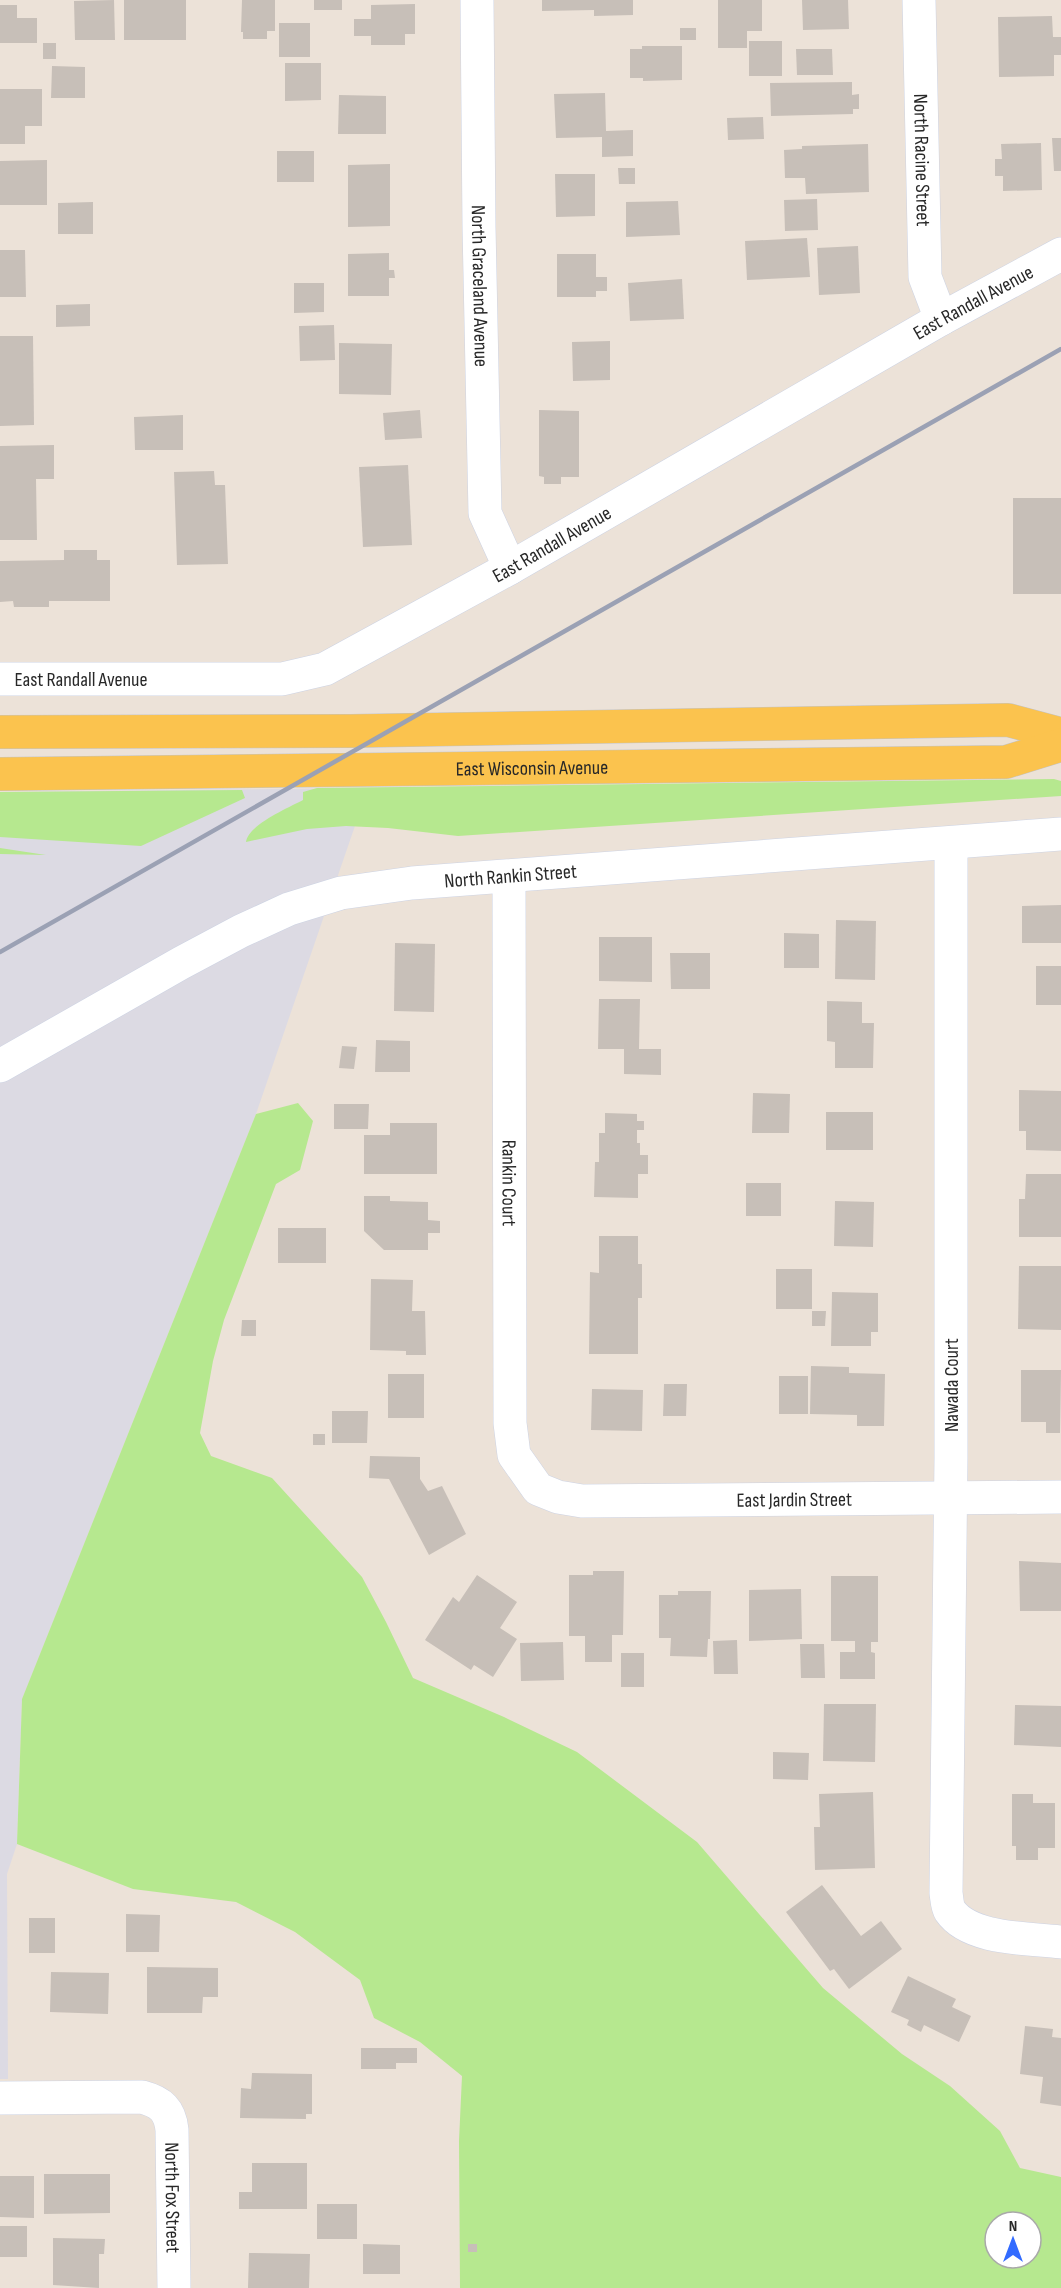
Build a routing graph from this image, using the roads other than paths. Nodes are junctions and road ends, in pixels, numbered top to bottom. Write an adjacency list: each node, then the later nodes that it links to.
1 (477, 0): 5 (street, North Graceland Avenue)
2 (919, 0): 4 (street, North Racine Street)
3 (1061, 254): 4 (street, East Randall Avenue)
4 (941, 319): 5 (street, East Randall Avenue)
5 (510, 568): 6 (street, East Randall Avenue)
6 (0, 679)
7 (0, 732): 8 (main road, East Wisconsin Avenue)
8 (1061, 734)
9 (1061, 745): 10 (main road, East Wisconsin Avenue)
10 (0, 774)
11 (1061, 834): 12 (street, North Rankin Street)
12 (951, 843): 13 (street, North Rankin Street); 17 (street, Nawada Court)
13 (509, 877): 14 (street, North Rankin Street); 15 (street, Rankin Court)
14 (0, 1066)
15 (532, 1482): 17 (street, East Jardin Street)
16 (1061, 1497): 17 (street, East Jardin Street)
17 (951, 1499): 18 (street, Nawada Court)
18 (1061, 1942)
19 (0, 2098): 20 (street, North Fox Street)
20 (174, 2288)

